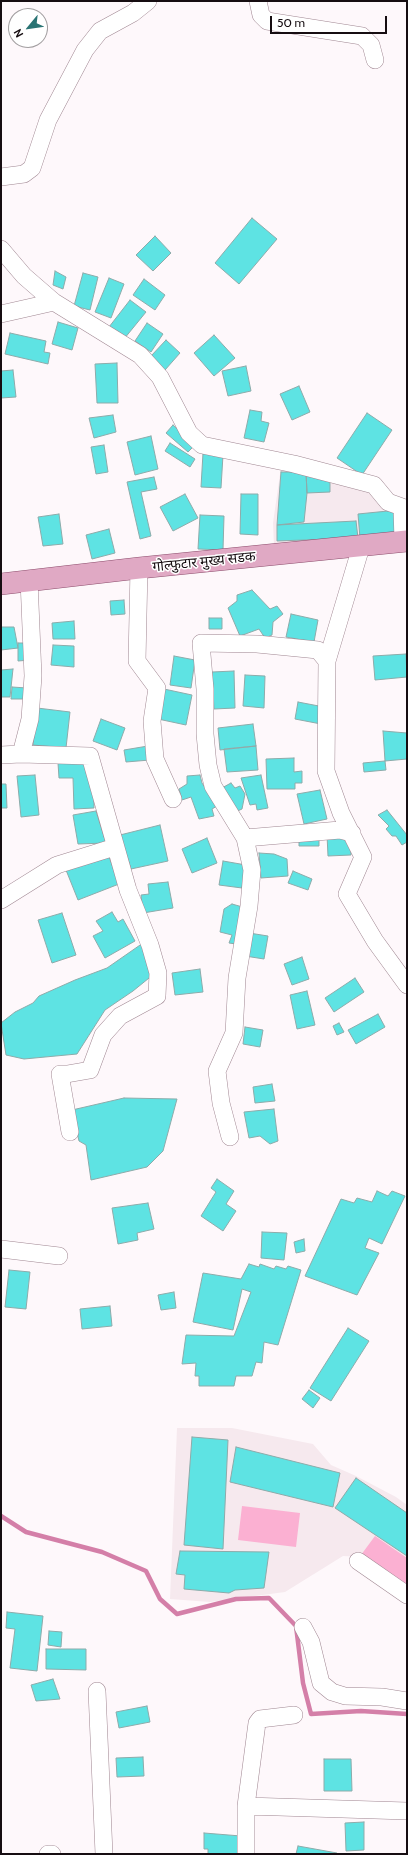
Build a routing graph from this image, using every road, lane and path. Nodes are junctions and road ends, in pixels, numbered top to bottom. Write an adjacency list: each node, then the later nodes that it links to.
1 (148, 1): 4 (street)
2 (258, 1): 3 (street)
3 (376, 60)
4 (1, 177)
5 (1, 249): 6 (street)
6 (54, 302): 7 (street); 8 (street)
7 (1, 314)
8 (405, 541): 9 (main road, गोल्फुटार मुख्य सडक)
9 (361, 546): 10 (main road, गोल्फुटार मुख्य सडक); 13 (street)
10 (139, 568): 11 (main road, गोल्फुटार मुख्य सडक); 16 (street)
11 (29, 580): 12 (main road, गोल्फुटार मुख्य सडक); 14 (street)
12 (1, 584)
13 (327, 661): 17 (street); 18 (street)
14 (21, 754): 15 (street); 19 (street)
15 (1, 755)
16 (172, 799)
17 (352, 833): 18 (street); 21 (street)
18 (245, 838): 23 (street)
19 (115, 847): 20 (street); 22 (street)
20 (1, 900)
21 (407, 985)
22 (70, 1132)
23 (230, 1137)
24 (1, 1249): 25 (street)
25 (59, 1256)
26 (358, 1561): 27 (street)
27 (407, 1595)
28 (303, 1627): 30 (street)
29 (97, 1691): 36 (street)
30 (407, 1701)
31 (294, 1715): 32 (street)
32 (246, 1806): 33 (street); 37 (street)
33 (407, 1811)
34 (48, 1854): 35 (street)
35 (52, 1854)
36 (104, 1854)
37 (246, 1854)

